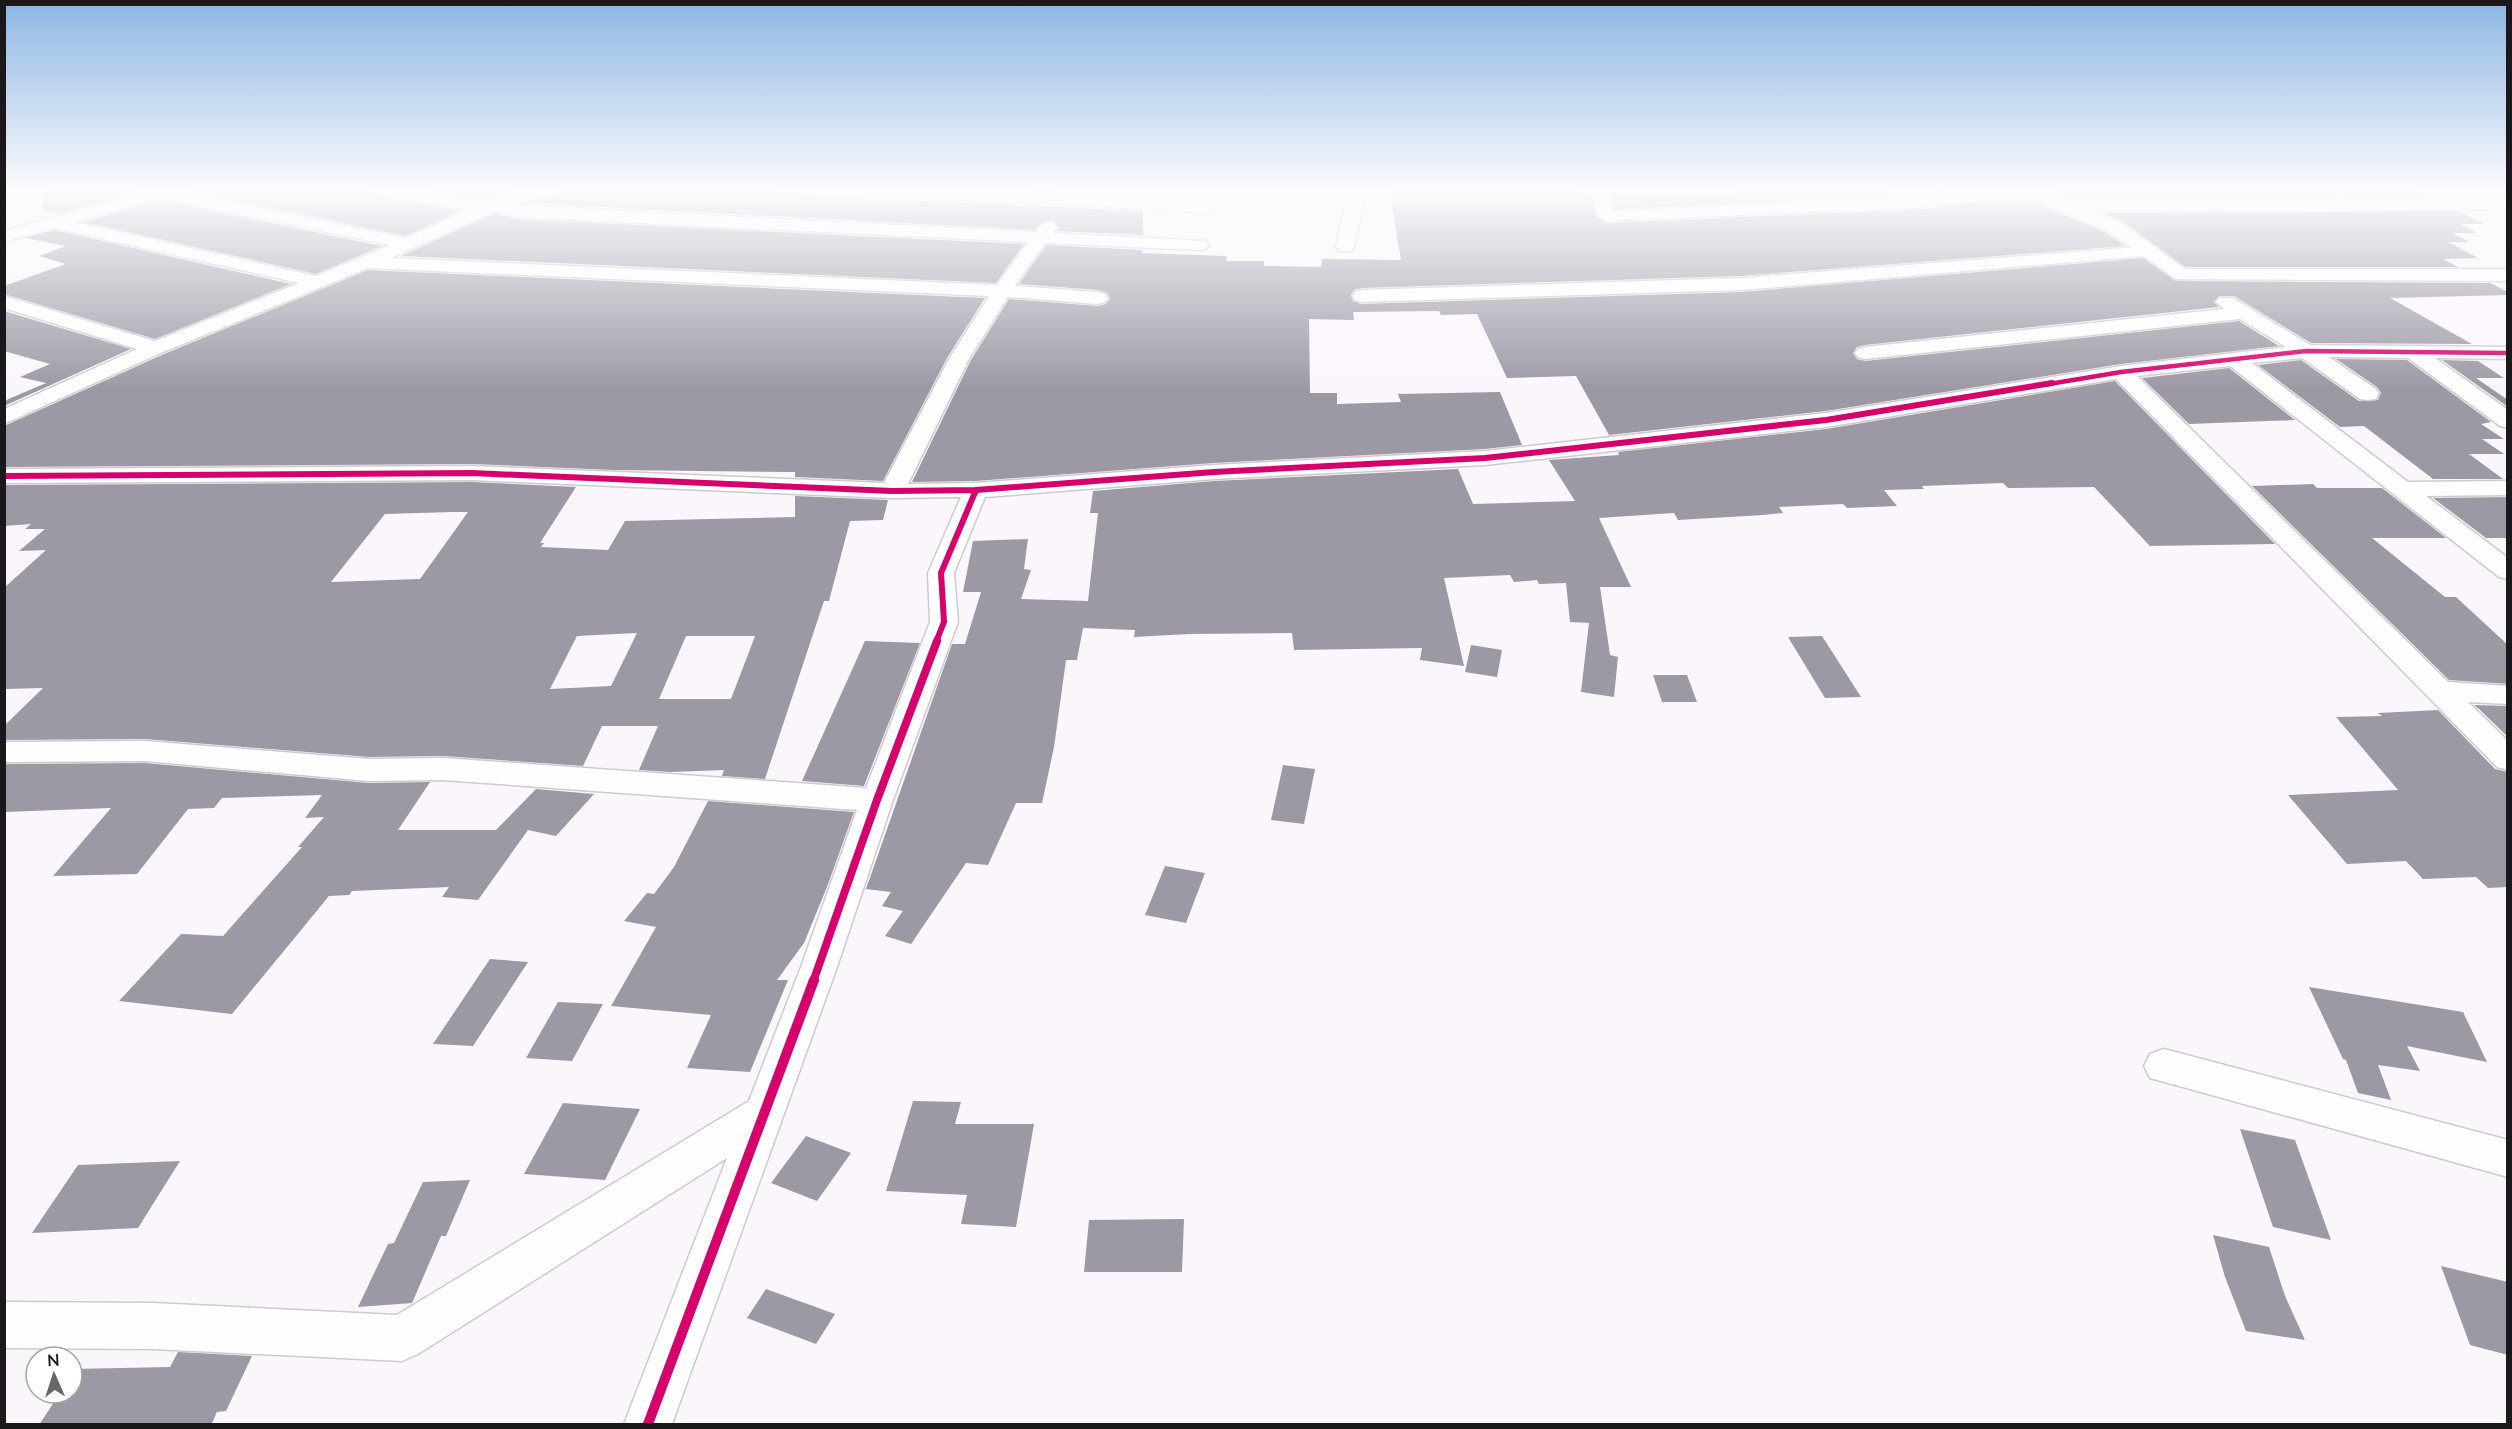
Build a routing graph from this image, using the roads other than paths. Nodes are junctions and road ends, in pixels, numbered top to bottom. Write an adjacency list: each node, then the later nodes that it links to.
1 (201, 256): 10 (street)
2 (379, 256): 6 (street)
3 (1028, 256): 12 (street)
4 (2093, 256): 13 (street)
5 (2157, 256): 7 (street)
6 (366, 262): 10 (street); 12 (street)
7 (2183, 275): 8 (street); 16 (street)
8 (2480, 275): 9 (street); 11 (street)
9 (2508, 275)
10 (315, 281): 17 (street)
11 (2508, 289)
12 (1002, 291): 14 (street); 31 (street)
13 (1362, 296)
14 (1098, 298)
15 (4, 302): 17 (street)
16 (2243, 313): 18 (street); 20 (street)
17 (156, 348): 25 (street)
18 (2306, 351): 19 (street); 22 (street); 24 (street)
19 (2413, 352): 21 (street); 26 (street)
20 (1864, 353)
21 (2508, 353)
22 (2235, 360): 23 (street); 29 (street)
23 (2121, 372): 30 (street); 33 (street)
24 (2368, 394)
25 (8, 413)
26 (2508, 421)
27 (4, 476): 31 (street)
28 (2508, 488): 29 (street)
29 (2402, 489): 32 (street)
30 (976, 490): 31 (street); 37 (street)
31 (892, 491)
32 (2508, 571)
33 (2440, 691): 34 (street); 36 (street)
34 (2508, 695)
35 (4, 752): 37 (street)
36 (2508, 760)
37 (877, 800): 39 (street)
38 (2164, 1066): 40 (street)
39 (765, 1113): 41 (street); 42 (street)
40 (2508, 1159)
41 (4, 1325)
42 (648, 1425)

